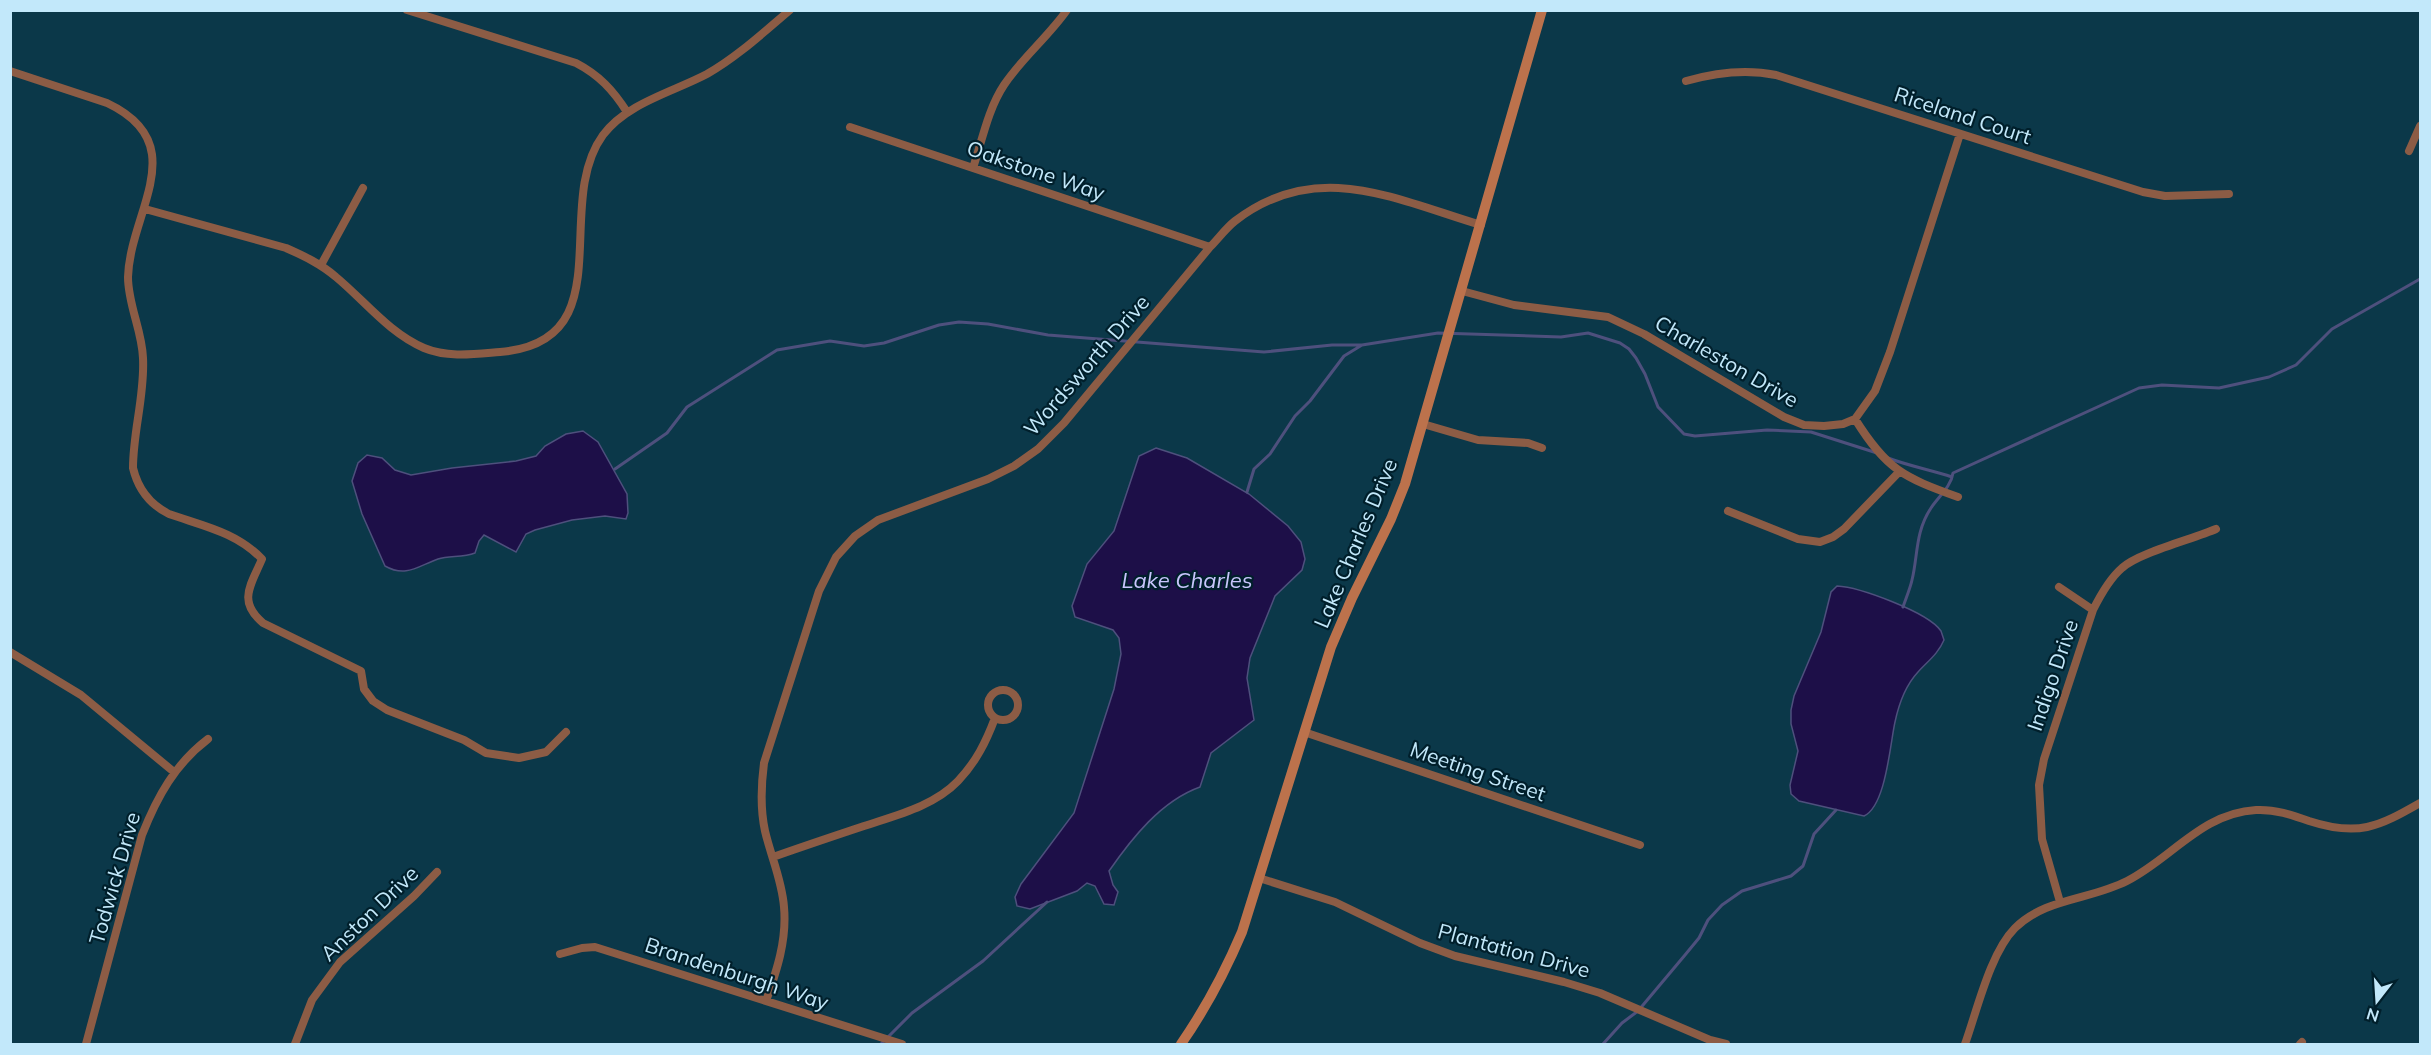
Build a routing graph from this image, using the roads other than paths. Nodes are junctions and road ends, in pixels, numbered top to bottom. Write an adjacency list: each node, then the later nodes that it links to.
1 (407, 10): 7 (street)
2 (790, 10): 7 (street)
3 (1067, 10): 12 (street)
4 (1542, 10): 16 (street, Lake Charles Drive)
5 (10, 71): 15 (street)
6 (1686, 81): 10 (street, Riceland Court)
7 (627, 112): 18 (street)
8 (2421, 126): 11 (street)
9 (850, 127): 12 (street, Oakstone Way)
10 (1960, 135): 14 (street, Riceland Court); 20 (street)
11 (2409, 151)
12 (973, 168): 17 (street, Oakstone Way)
13 (363, 188): 18 (street)
14 (2229, 194)
15 (145, 209): 18 (street); 31 (street)
16 (1481, 225): 17 (street, Wordsworth Drive); 19 (street, Lake Charles Drive)
17 (1210, 247): 37 (street, Wordsworth Drive)
18 (321, 265)
19 (1462, 291): 20 (street, Charleston Drive); 21 (street, Lake Charles Drive)
20 (1855, 419): 23 (street)
21 (1423, 424): 22 (street); 32 (street, Lake Charles Drive)
22 (1542, 448)
23 (1899, 472): 24 (street); 25 (street)
24 (1958, 497)
25 (1728, 511)
26 (2216, 529): 28 (street, Indigo Drive)
27 (2059, 587): 28 (street)
28 (2093, 610): 40 (street, Indigo Drive)
29 (10, 652): 34 (street)
30 (995, 718): 30 (street); 37 (street)
31 (566, 732)
32 (1304, 732): 36 (street, Meeting Street); 39 (street, Lake Charles Drive)
33 (208, 739): 34 (street, Todwick Drive)
34 (174, 772): 43 (street, Todwick Drive)
35 (2421, 803): 40 (street)
36 (1640, 844)
37 (773, 856): 42 (street, Wordsworth Drive)
38 (437, 872): 44 (street, Anston Drive)
39 (1259, 878): 46 (street, Lake Charles Drive); 47 (street, Plantation Drive)
40 (2060, 902): 48 (street)
41 (560, 954): 42 (street, Brandenburgh Way)
42 (766, 1001): 45 (street, Brandenburgh Way)
43 (86, 1044)
44 (295, 1044)
45 (902, 1044)
46 (1181, 1044)
47 (1726, 1044)
48 (1965, 1044)

